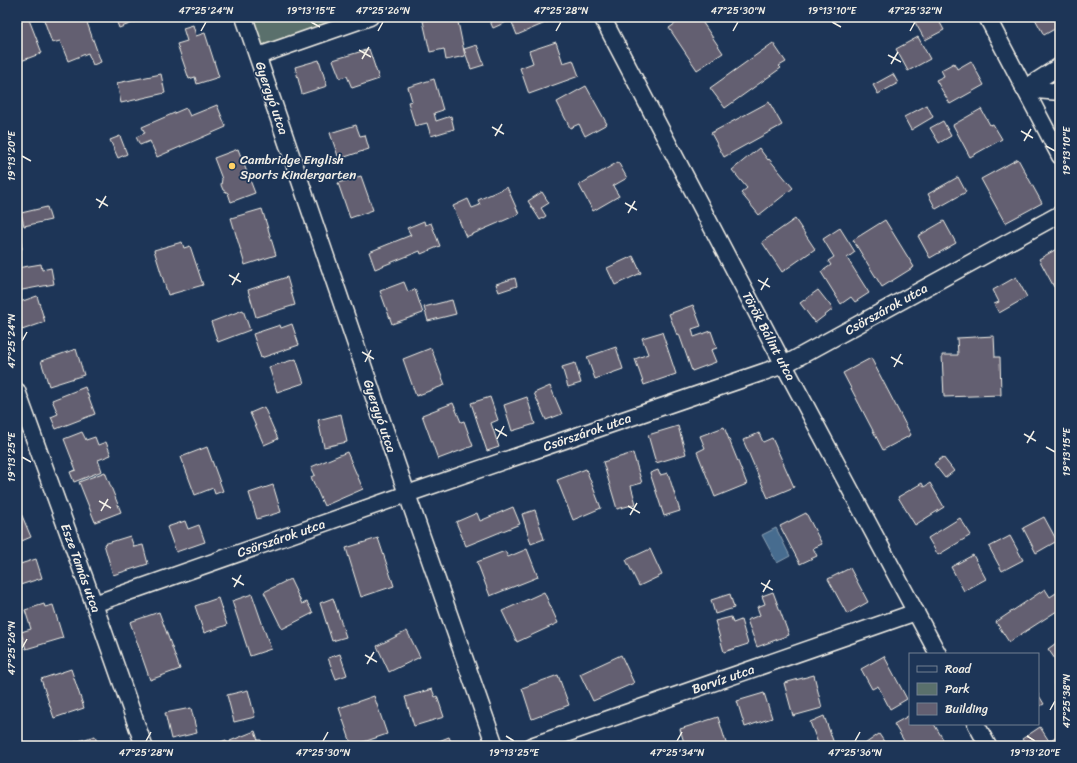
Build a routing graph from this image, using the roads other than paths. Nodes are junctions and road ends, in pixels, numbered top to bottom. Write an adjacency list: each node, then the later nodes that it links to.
1 (244, 17): 5 (street, Gyergyó utca)
2 (370, 17): 5 (street)
3 (602, 17): 11 (street, Török Bálint utca)
4 (987, 17): 7 (street)
5 (258, 56): 13 (street, Gyergyó utca)
6 (1060, 66): 7 (street)
7 (1024, 89): 8 (street); 9 (street)
8 (1060, 92)
9 (1060, 156)
10 (1060, 214): 11 (street, Csörszárok utca)
11 (784, 365): 13 (street, Csörszárok utca); 15 (street, Török Bálint utca)
12 (17, 391): 14 (street, Esze Tamás utca)
13 (407, 494): 14 (street, Csörszárok utca); 21 (street, Gyergyó utca)
14 (94, 604): 20 (street, Esze Tamás utca)
15 (916, 612): 16 (street, Török Bálint utca); 22 (street, Borvíz utca)
16 (937, 653)
17 (1060, 678): 18 (lane)
18 (1060, 688)
19 (977, 725): 23 (street)
20 (144, 746)
21 (495, 746)
22 (530, 746)
23 (988, 746)

